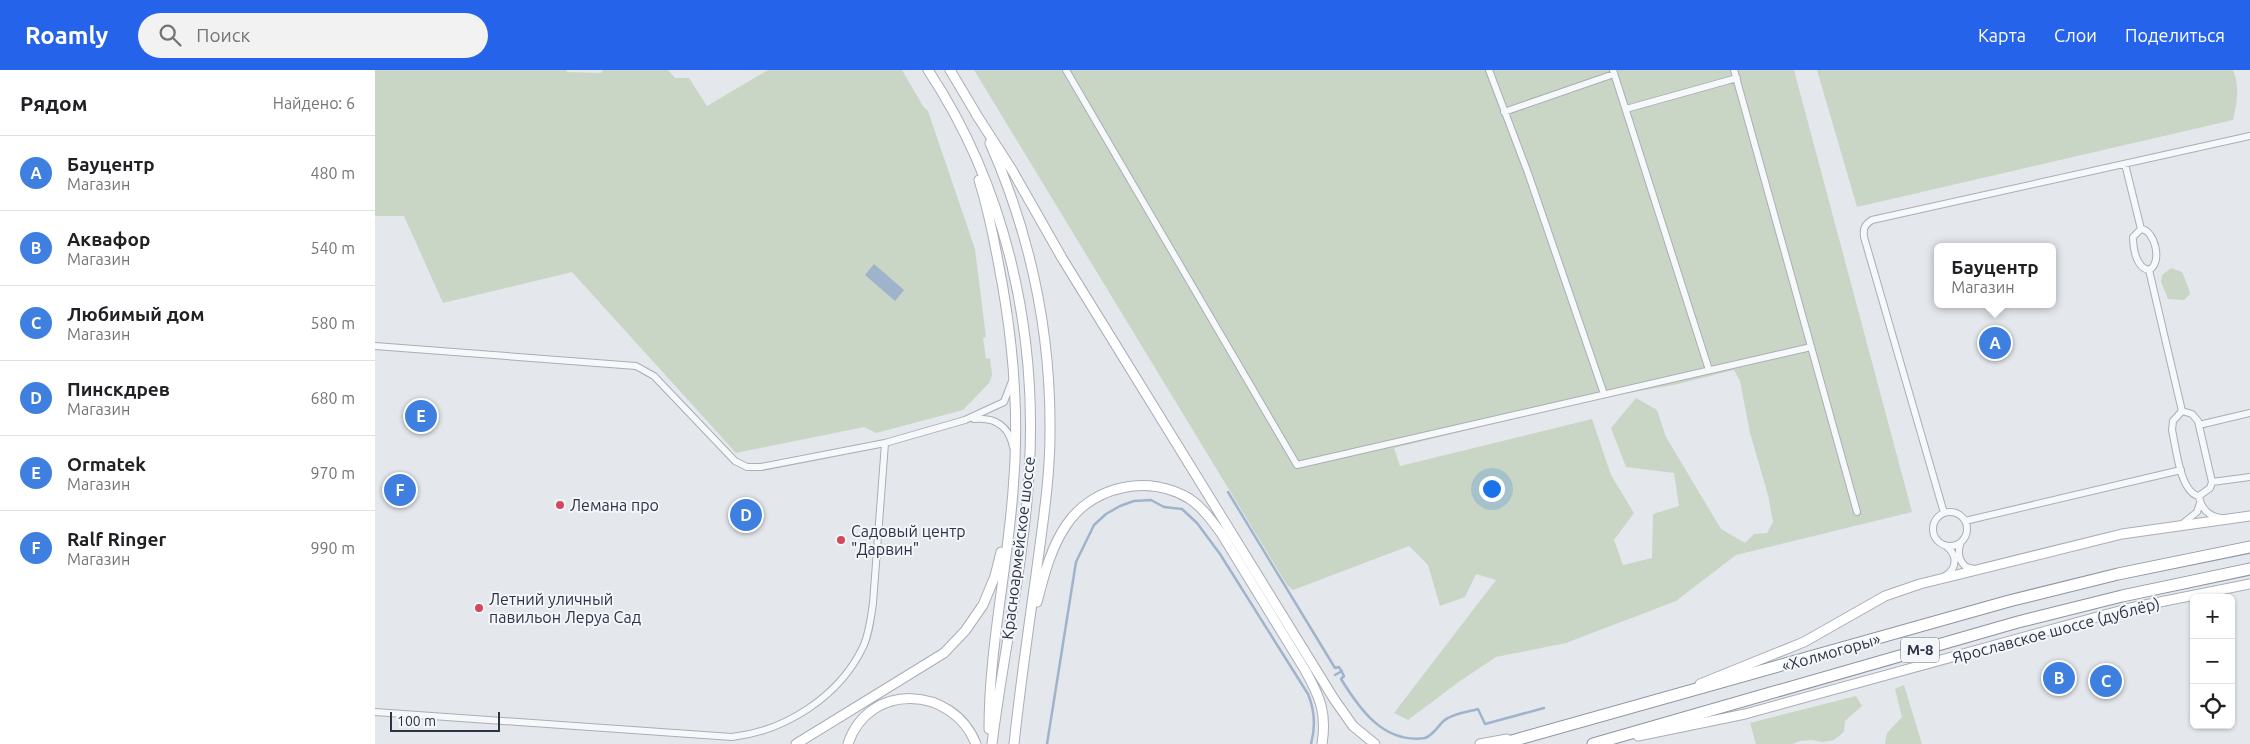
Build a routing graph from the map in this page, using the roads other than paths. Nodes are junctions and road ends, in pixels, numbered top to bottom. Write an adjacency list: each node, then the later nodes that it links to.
1 (928, 70): 11 (main road, Красноармейское шоссе)
2 (950, 70): 10 (main road, Красноармейское шоссе)
3 (1066, 70): 20 (street)
4 (1489, 70): 9 (street)
5 (1735, 70): 7 (street)
6 (1613, 72): 8 (street); 9 (street)
7 (1737, 78): 8 (street); 17 (street)
8 (1626, 109): 18 (street)
9 (1504, 112): 20 (street)
10 (976, 114): 45 (main road, Красноармейское шоссе); 56 (main road)
11 (962, 130): 19 (main road); 53 (main road, Красноармейское шоссе)
12 (2250, 136): 13 (street)
13 (2125, 164): 14 (street); 32 (street)
14 (2141, 229): 15 (street); 15 (street)
15 (2149, 270): 21 (street)
16 (375, 346): 25 (street)
17 (1811, 346): 18 (street); 31 (street)
18 (1709, 370): 20 (street)
19 (1015, 372): 23 (street); 26 (main road)
20 (1604, 394)
21 (2182, 411): 24 (street); 27 (street)
22 (2250, 413): 24 (street)
23 (965, 420): 25 (street); 26 (street)
24 (2199, 425): 29 (street)
25 (885, 444): 47 (street)
26 (1015, 462): 34 (main road)
27 (2181, 470): 30 (street); 36 (street)
28 (2250, 477): 29 (street)
29 (2212, 482): 30 (street)
30 (2200, 500): 35 (street); 37 (street)
31 (1857, 512)
32 (1944, 513): 36 (street); 39 (street)
33 (2250, 516): 35 (main road)
34 (1010, 517): 50 (main road); 53 (main road)
35 (2226, 519): 37 (main road)
36 (1965, 521): 38 (street)
37 (2181, 524): 42 (main road)
38 (1961, 542): 39 (street); 42 (street)
39 (1945, 545): 43 (street)
40 (2250, 547): 46 (highway, «Холмогоры» / М-8)
41 (2250, 569): 49 (highway, «Холмогоры» / М-8)
42 (1978, 570): 43 (main road)
43 (1940, 579): 46 (main road)
44 (2250, 584): 49 (main road, Ярославское шоссе (дублёр))
45 (1025, 651): 54 (main road, Красноармейское шоссе); 55 (main road)
46 (1677, 695): 48 (highway, «Холмогоры» / М-8)
47 (375, 712)
48 (1539, 734): 57 (main road); 58 (highway, «Холмогоры» / М-8)
49 (1597, 743)
50 (796, 744)
51 (848, 744): 52 (main road)
52 (976, 744)
53 (990, 744)
54 (1014, 744)
55 (1322, 744)
56 (1375, 744)
57 (1481, 744)
58 (1501, 744)

